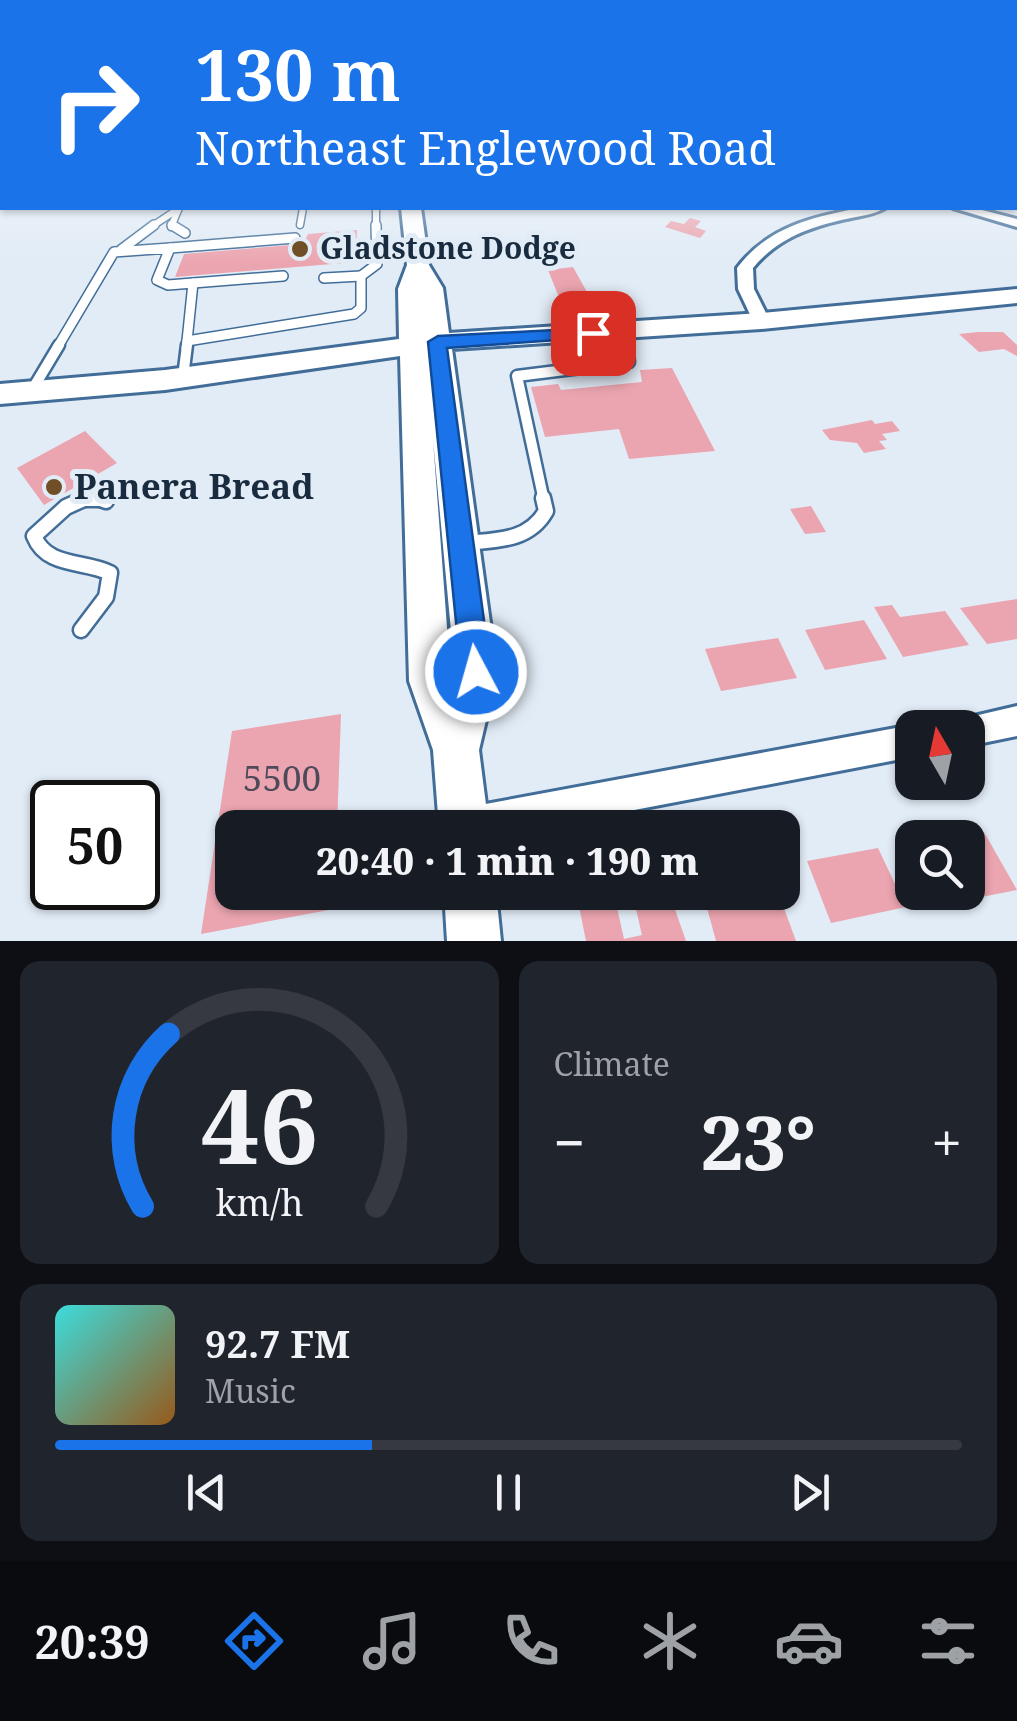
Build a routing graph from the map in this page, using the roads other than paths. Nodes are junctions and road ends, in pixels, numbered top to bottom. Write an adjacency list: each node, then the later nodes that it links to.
1 (174, 210): 13 (lane)
2 (178, 210): 10 (lane)
3 (303, 210): 9 (lane)
4 (376, 210): 15 (lane)
5 (410, 210): 22 (main road)
6 (869, 210): 19 (street)
7 (968, 210): 8 (street)
8 (1017, 223)
9 (300, 225)
10 (185, 233)
11 (295, 238): 12 (lane)
12 (170, 248): 13 (lane); 17 (lane)
13 (114, 252): 24 (lane)
14 (283, 276): 17 (lane)
15 (361, 276): 16 (lane); 21 (lane)
16 (324, 278)
17 (193, 284): 21 (lane)
18 (1017, 296): 19 (main road)
19 (761, 321): 20 (main road)
20 (625, 331): 22 (main road); 26 (lane)
21 (187, 340): 23 (lane)
22 (425, 344): 23 (main road); 26 (main road); 31 (main road)
23 (183, 377): 24 (main road)
24 (7, 398)
25 (106, 501): 27 (lane)
26 (462, 544): 31 (main road)
27 (81, 630)
28 (1017, 721): 29 (street)
29 (985, 727)
30 (895, 744): 33 (street)
31 (456, 750): 32 (main road)
32 (462, 810)
33 (548, 810)
34 (471, 910): 35 (main road)
35 (474, 941)

